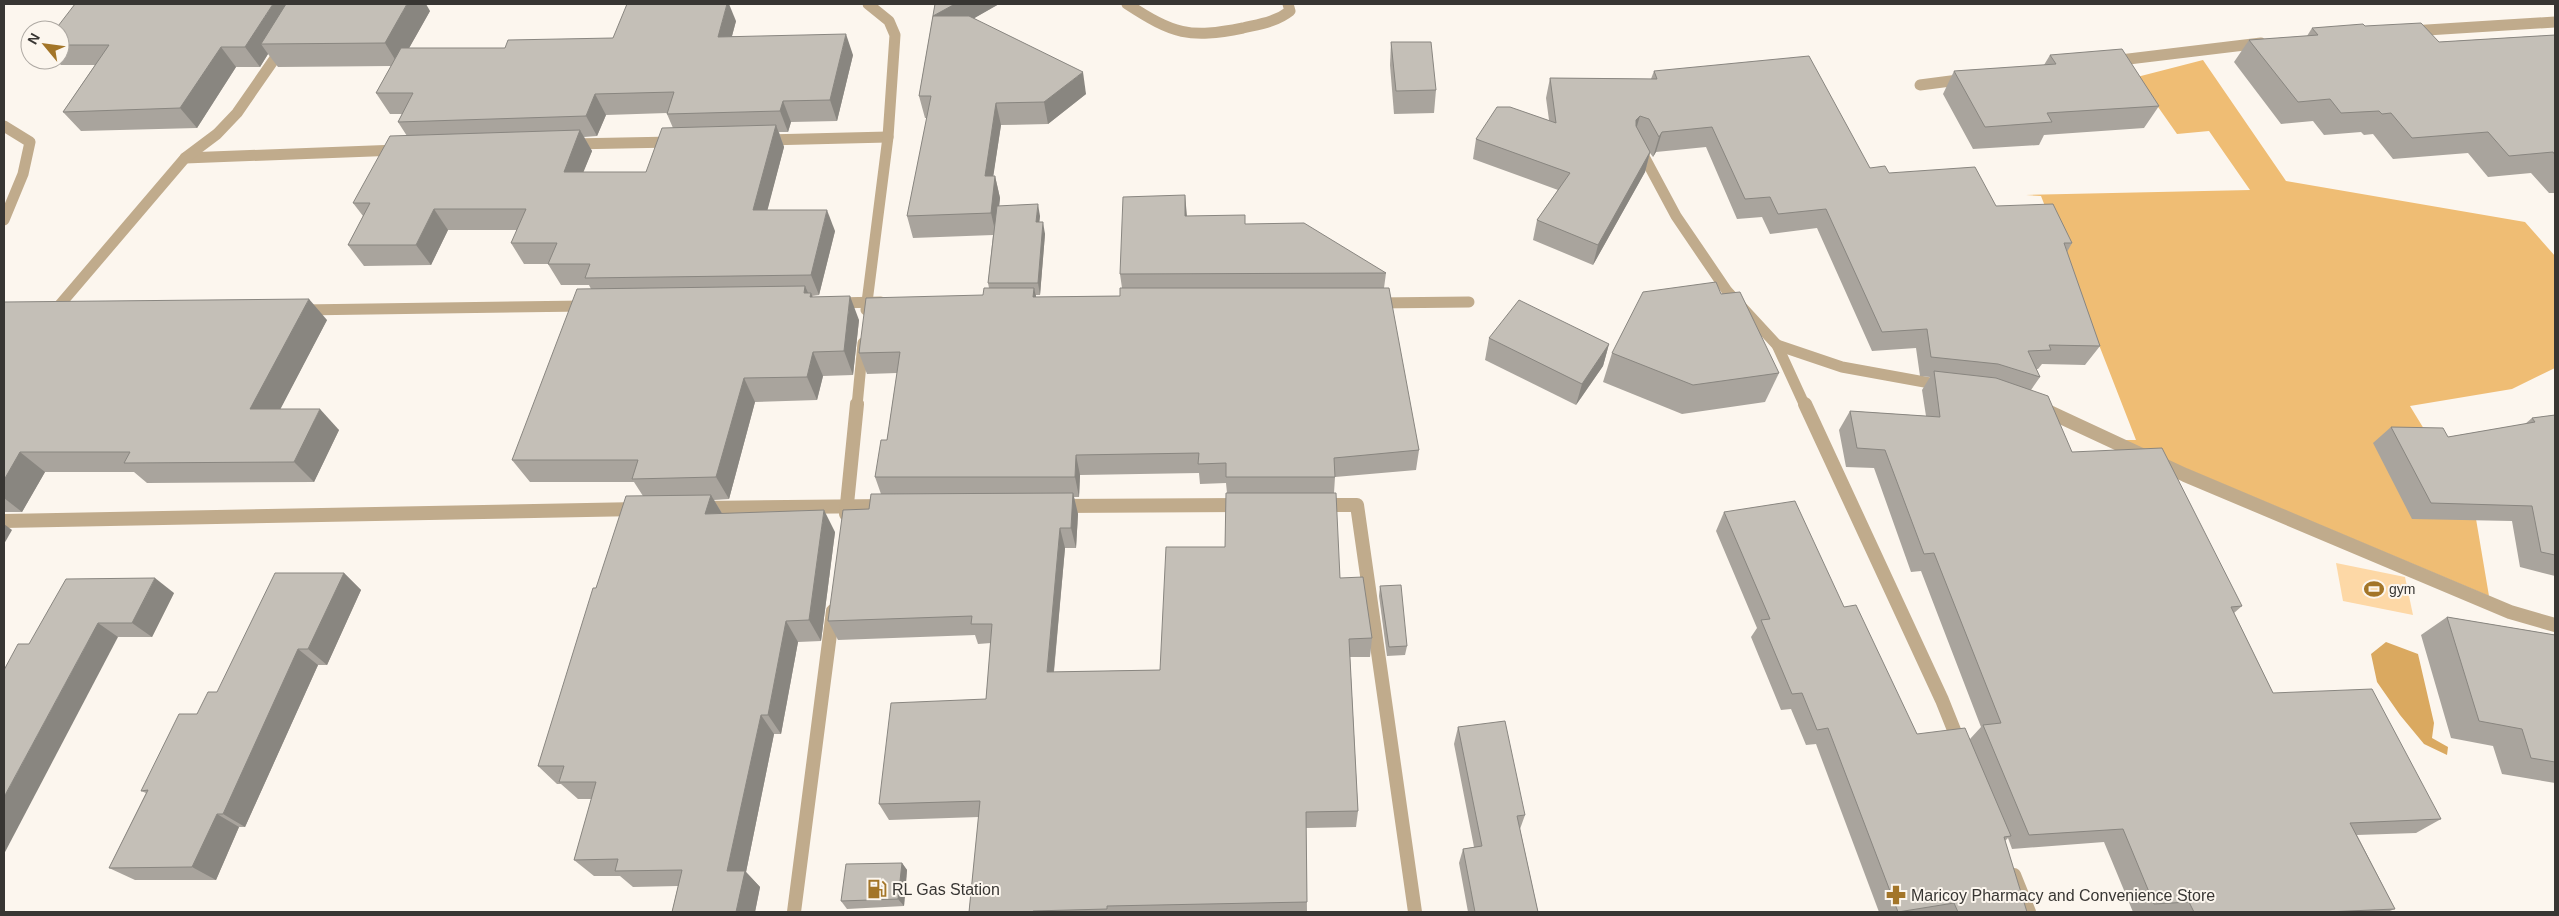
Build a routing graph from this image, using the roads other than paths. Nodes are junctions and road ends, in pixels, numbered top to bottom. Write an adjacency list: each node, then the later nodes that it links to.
1 (868, 4): 12 (street)
2 (1127, 4): 3 (street)
3 (1288, 4)
4 (2555, 22): 5 (street)
5 (2400, 31)
6 (287, 38): 18 (street)
7 (2274, 41): 8 (street)
8 (2097, 63)
9 (1979, 77): 10 (street)
10 (1920, 85)
11 (4, 126): 19 (street)
12 (888, 137): 13 (street); 20 (street)
13 (758, 140)
14 (688, 141): 16 (street)
15 (1637, 142): 28 (street)
16 (559, 144)
17 (411, 150): 18 (street)
18 (185, 158): 27 (street)
19 (4, 220)
20 (867, 302): 21 (street); 23 (street); 33 (street)
21 (896, 302)
22 (1469, 302): 24 (street)
23 (827, 303)
24 (1368, 303)
25 (598, 306): 26 (street)
26 (291, 310)
27 (72, 314)
28 (1777, 345): 29 (street); 42 (street)
29 (1958, 387)
30 (2028, 404): 41 (street)
31 (1257, 505): 35 (street)
32 (1307, 505): 45 (street)
33 (847, 506): 34 (street); 37 (street); 39 (street)
34 (897, 506)
35 (1047, 506)
36 (648, 509): 38 (street)
37 (688, 509)
38 (4, 521)
39 (844, 526)
40 (835, 595): 44 (street)
41 (2555, 625)
42 (1965, 756)
43 (2010, 866): 46 (street)
44 (794, 912)
45 (1415, 912)
46 (2029, 912)

